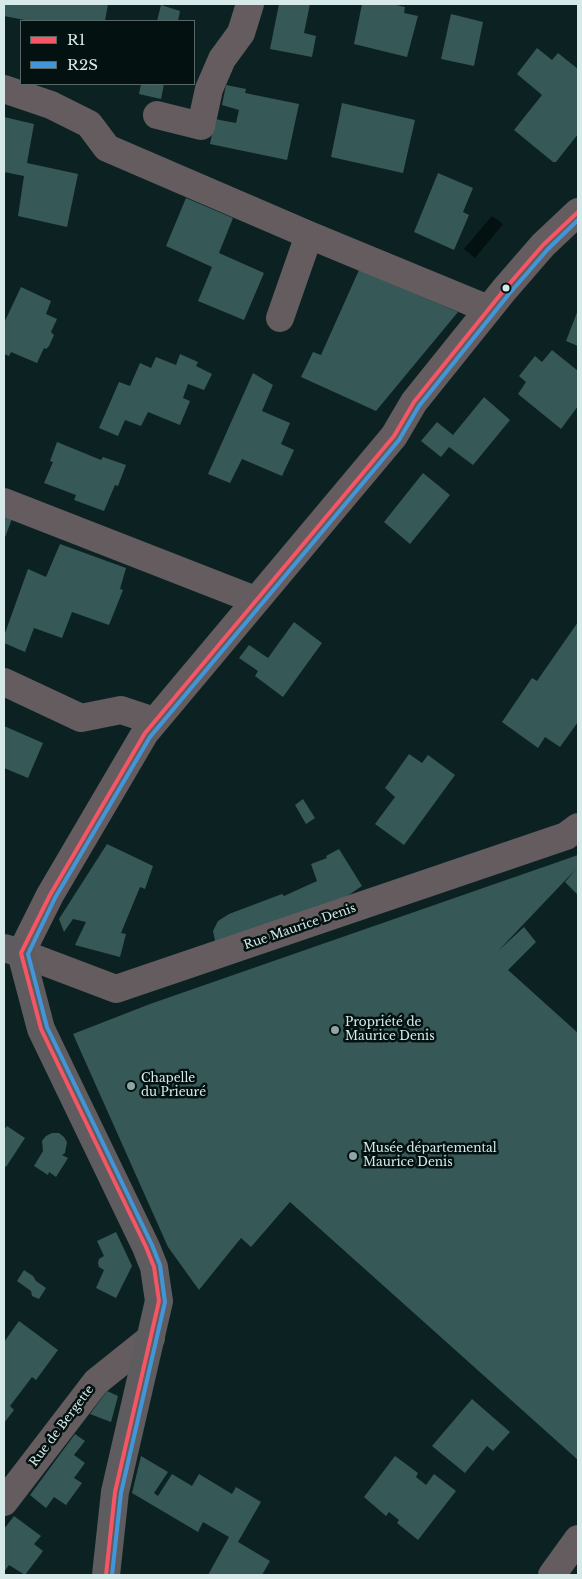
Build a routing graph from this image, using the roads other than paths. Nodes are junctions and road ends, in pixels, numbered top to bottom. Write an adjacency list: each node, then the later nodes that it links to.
1 (250, 4): 3 (street)
2 (4, 89): 5 (street)
3 (157, 115)
4 (578, 212): 6 (street)
5 (309, 235): 6 (street); 7 (street)
6 (488, 309): 9 (street)
7 (280, 318)
8 (4, 502): 9 (street)
9 (255, 600): 11 (street)
10 (4, 682): 11 (street)
11 (154, 721): 13 (street)
12 (578, 827): 13 (street, Rue Maurice Denis)
13 (12, 950): 14 (main road)
14 (151, 1338): 15 (street, Rue de Bergette); 17 (main road)
15 (4, 1502)
16 (578, 1539): 18 (street)
17 (106, 1575)
18 (552, 1575)

